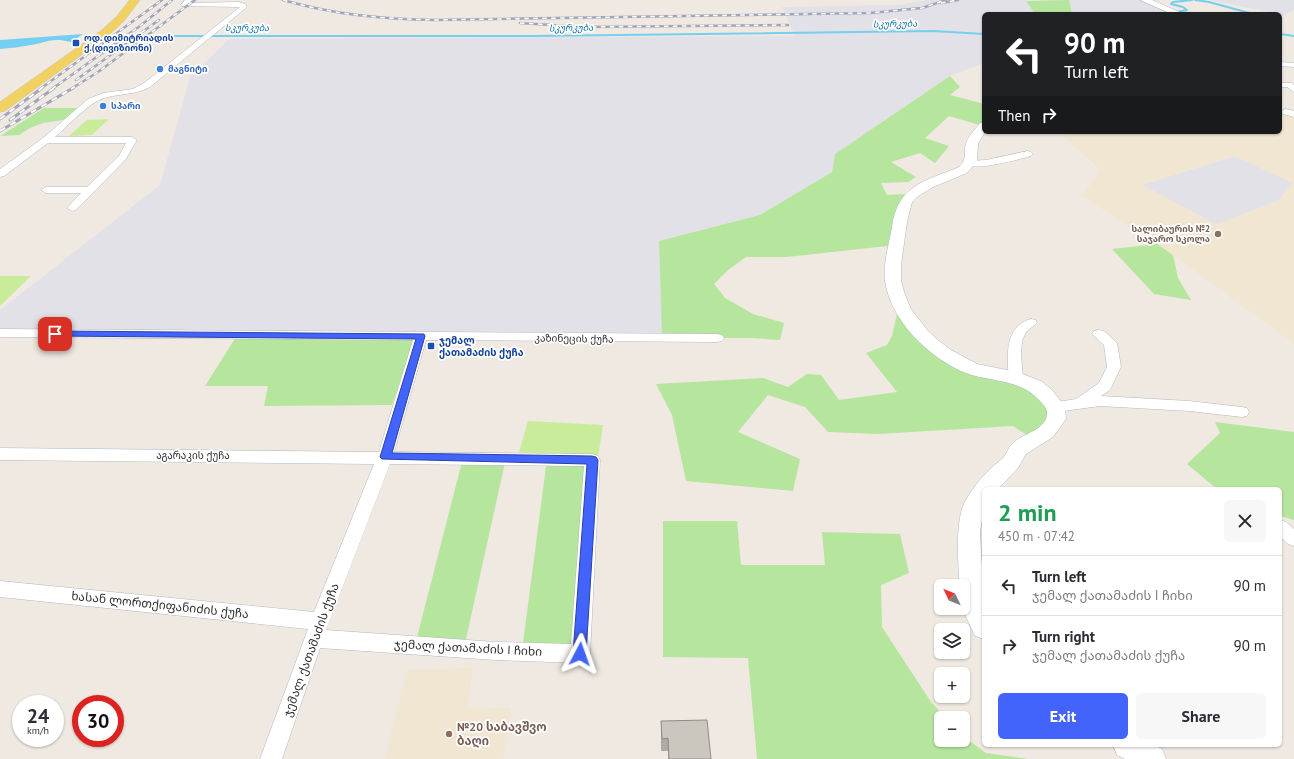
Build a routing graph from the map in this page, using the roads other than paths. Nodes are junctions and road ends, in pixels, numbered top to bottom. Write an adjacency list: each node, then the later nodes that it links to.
1 (125, 0): 11 (main road)
2 (135, 0): 12 (main road)
3 (1146, 1): 5 (street)
4 (190, 3): 14 (street)
5 (1174, 12)
6 (1282, 64): 7 (street)
7 (1294, 65)
8 (1282, 79): 10 (street)
9 (1282, 85): 10 (street)
10 (1292, 87)
11 (0, 99)
12 (0, 108)
13 (982, 129): 16 (street)
14 (46, 140): 17 (street); 19 (street)
15 (1028, 154): 16 (street)
16 (970, 164): 26 (street)
17 (0, 174)
18 (46, 190): 19 (street)
19 (91, 190): 20 (street)
20 (72, 208)
21 (1031, 323): 26 (street)
22 (0, 333): 24 (street, კაზინეცის ქუჩა)
23 (1099, 334): 27 (street)
24 (421, 336): 25 (street, კაზინეცის ქუჩა); 31 (street, ჯემალ ქათამაძის ქუჩა)
25 (717, 338)
26 (1016, 379): 28 (street)
27 (1079, 404): 28 (street); 29 (street)
28 (1056, 407): 32 (street)
29 (1242, 412)
30 (0, 454): 31 (street, აგარაკის ქუჩა)
31 (385, 457): 38 (street, ჯემალ ქათამაძის ქუჩა); 38 (street, ჯემალ ქათამაძის I ჩიხი)
32 (988, 487)
33 (982, 494): 37 (street)
34 (1282, 529): 35 (street)
35 (1294, 539)
36 (0, 589): 38 (street, ხასან ლორთქიფანიძის ქუჩა)
37 (982, 624)
38 (317, 630): 40 (street, ჯემალ ქათამაძის ქუჩა)
39 (1131, 747): 41 (street)
40 (271, 759)
41 (1152, 759)

